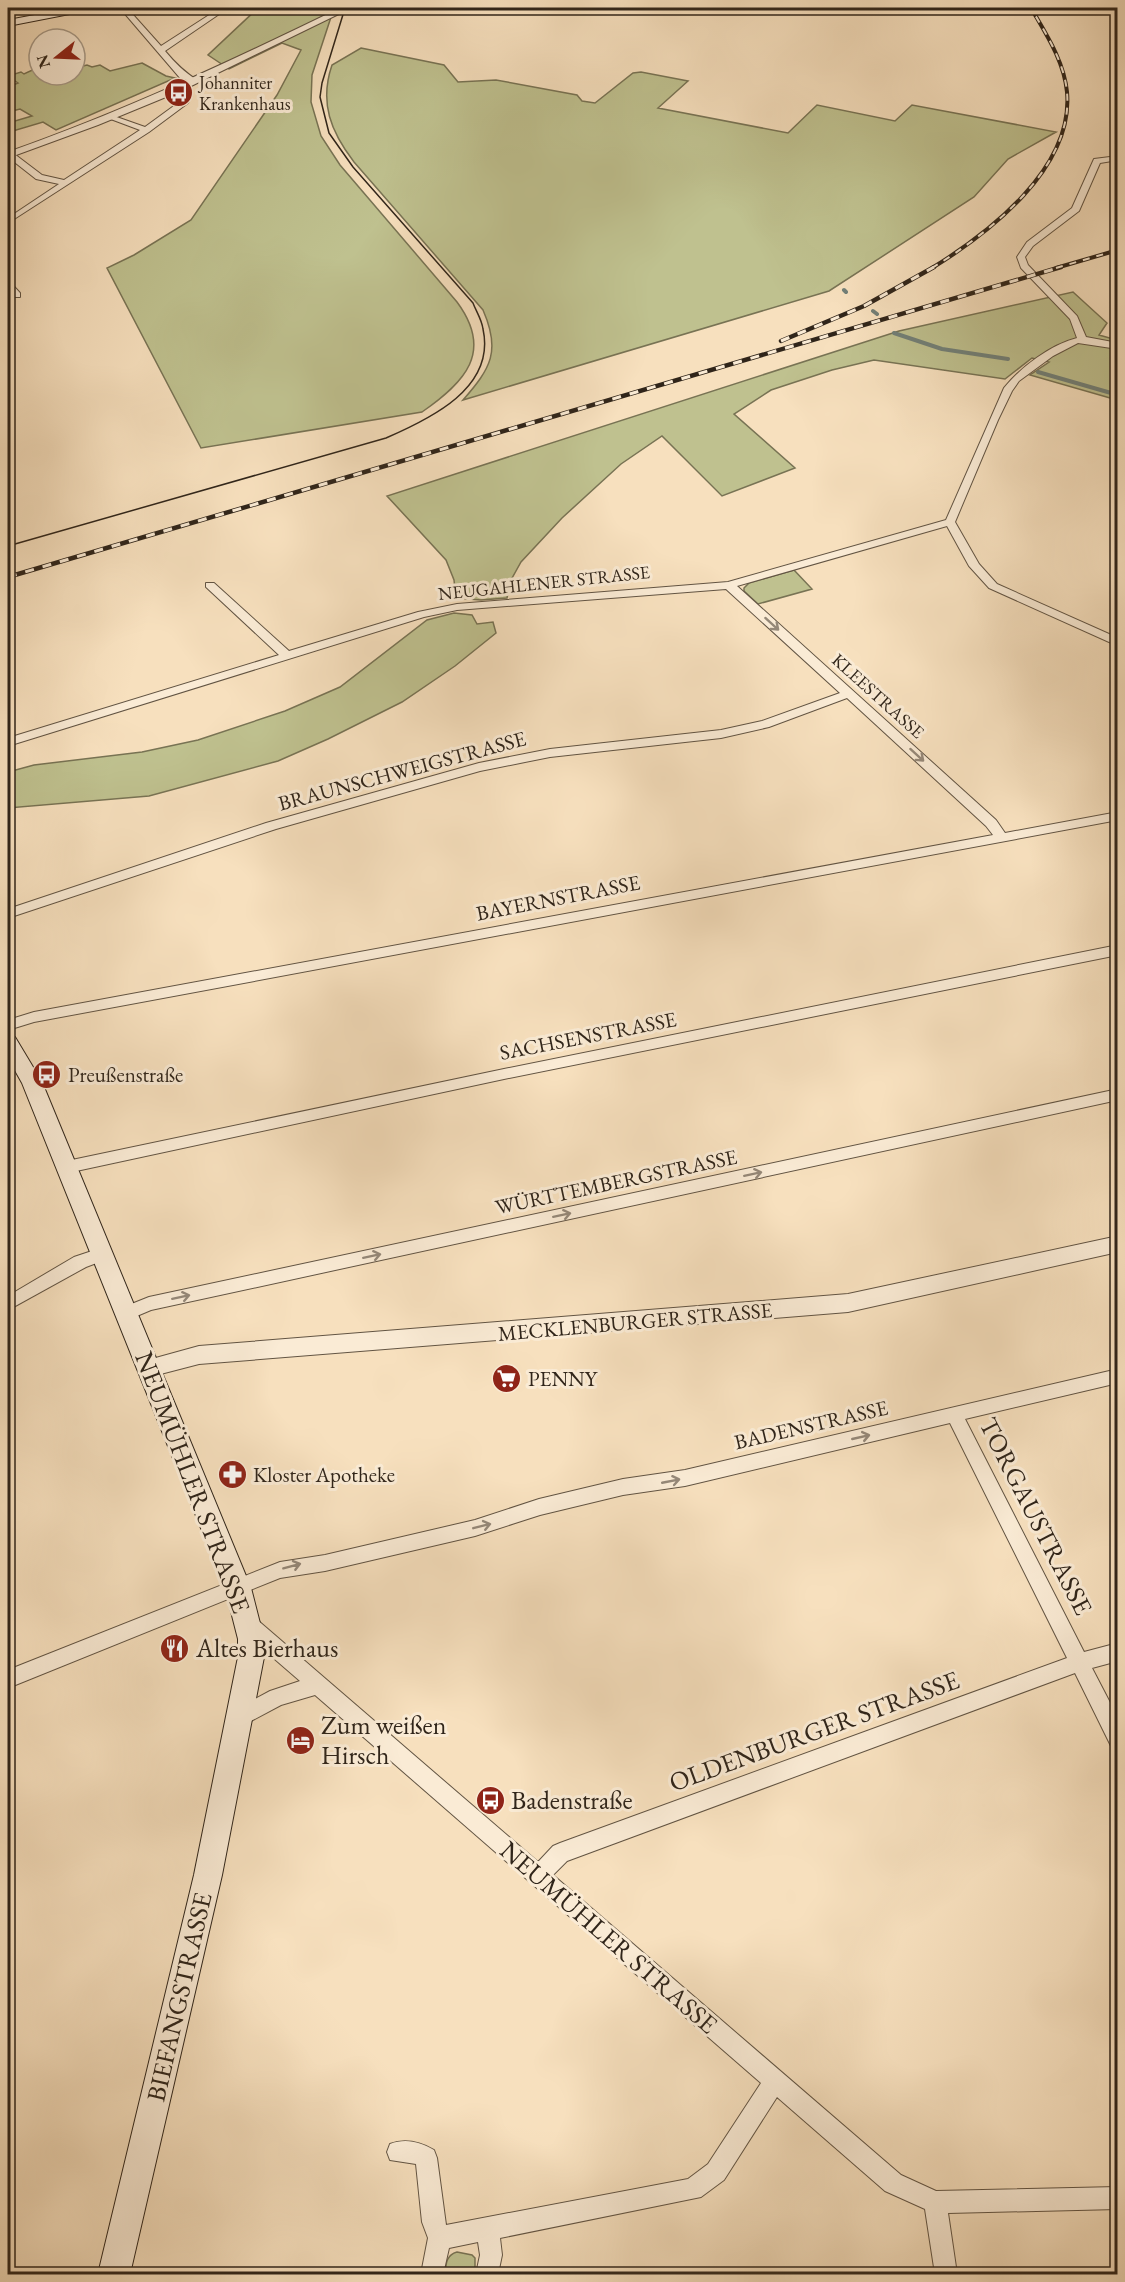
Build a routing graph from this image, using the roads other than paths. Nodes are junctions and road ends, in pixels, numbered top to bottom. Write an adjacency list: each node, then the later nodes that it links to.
1 (85, 8): 5 (main road)
2 (124, 8): 6 (street)
3 (224, 8): 6 (street)
4 (346, 8): 7 (street)
5 (8, 23)
6 (160, 50): 7 (street)
7 (193, 81): 9 (street)
8 (187, 96): 10 (street)
9 (111, 116): 10 (street); 11 (street)
10 (146, 130): 13 (street)
11 (9, 155): 13 (street)
12 (1118, 158): 17 (street)
13 (66, 183): 14 (street)
14 (8, 222)
15 (8, 283): 16 (street)
16 (17, 295)
17 (1082, 339): 18 (street); 19 (street)
18 (1118, 346)
19 (950, 522): 21 (street, NEUGAHLENER STRASSE); 22 (street)
20 (210, 585): 23 (street)
21 (729, 585): 23 (street, NEUGAHLENER STRASSE); 24 (street, KLEESTRASSE, one-way to 24)
22 (1118, 643)
23 (286, 655): 25 (street, NEUGAHLENER STRASSE)
24 (848, 693): 27 (street, KLEESTRASSE, one-way to 27); 28 (street, BRAUNSCHWEIGSTRASSE)
25 (8, 742)
26 (1118, 816): 27 (street, BAYERNSTRASSE)
27 (1001, 836): 30 (street, BAYERNSTRASSE)
28 (8, 914)
29 (1118, 950): 33 (street, SACHSENSTRASSE)
30 (8, 1025)
31 (8, 1042): 33 (main road, NEUMÜHLER STRASSE)
32 (1118, 1094): 37 (street, WÜRTTEMBERGSTRASSE, one-way to 32)
33 (67, 1167): 35 (main road, NEUMÜHLER STRASSE)
34 (1118, 1244): 38 (street, MECKLENBURGER STRASSE)
35 (101, 1254): 36 (street); 37 (main road, NEUMÜHLER STRASSE)
36 (8, 1304)
37 (125, 1314): 38 (main road, NEUMÜHLER STRASSE)
38 (148, 1368): 41 (main road, NEUMÜHLER STRASSE)
39 (1118, 1376): 40 (street, BADENSTRASSE)
40 (954, 1414): 41 (street, BADENSTRASSE, one-way to 40); 44 (street, TORGAUSTRASSE)
41 (237, 1588): 42 (main road, NEUMÜHLER STRASSE); 45 (street, BADENSTRASSE)
42 (248, 1624): 46 (street, NEUMÜHLER STRASSE); 47 (main road, BIEFANGSTRASSE)
43 (1118, 1652): 44 (street, OLDENBURGER STRASSE)
44 (1080, 1662): 48 (street, TORGAUSTRASSE); 49 (street, OLDENBURGER STRASSE)
45 (8, 1679)
46 (317, 1685): 47 (street); 49 (street, NEUMÜHLER STRASSE)
47 (238, 1719): 56 (main road, BIEFANGSTRASSE)
48 (1118, 1738)
49 (538, 1877): 50 (street, NEUMÜHLER STRASSE)
50 (775, 2081): 53 (street, NEUMÜHLER STRASSE); 54 (street)
51 (398, 2152): 55 (street)
52 (1118, 2199): 53 (street, NEUMÜHLER STRASSE)
53 (934, 2202): 59 (street)
54 (487, 2229): 55 (street); 58 (street)
55 (439, 2238): 57 (street)
56 (114, 2274)
57 (432, 2274)
58 (487, 2274)
59 (946, 2274)

